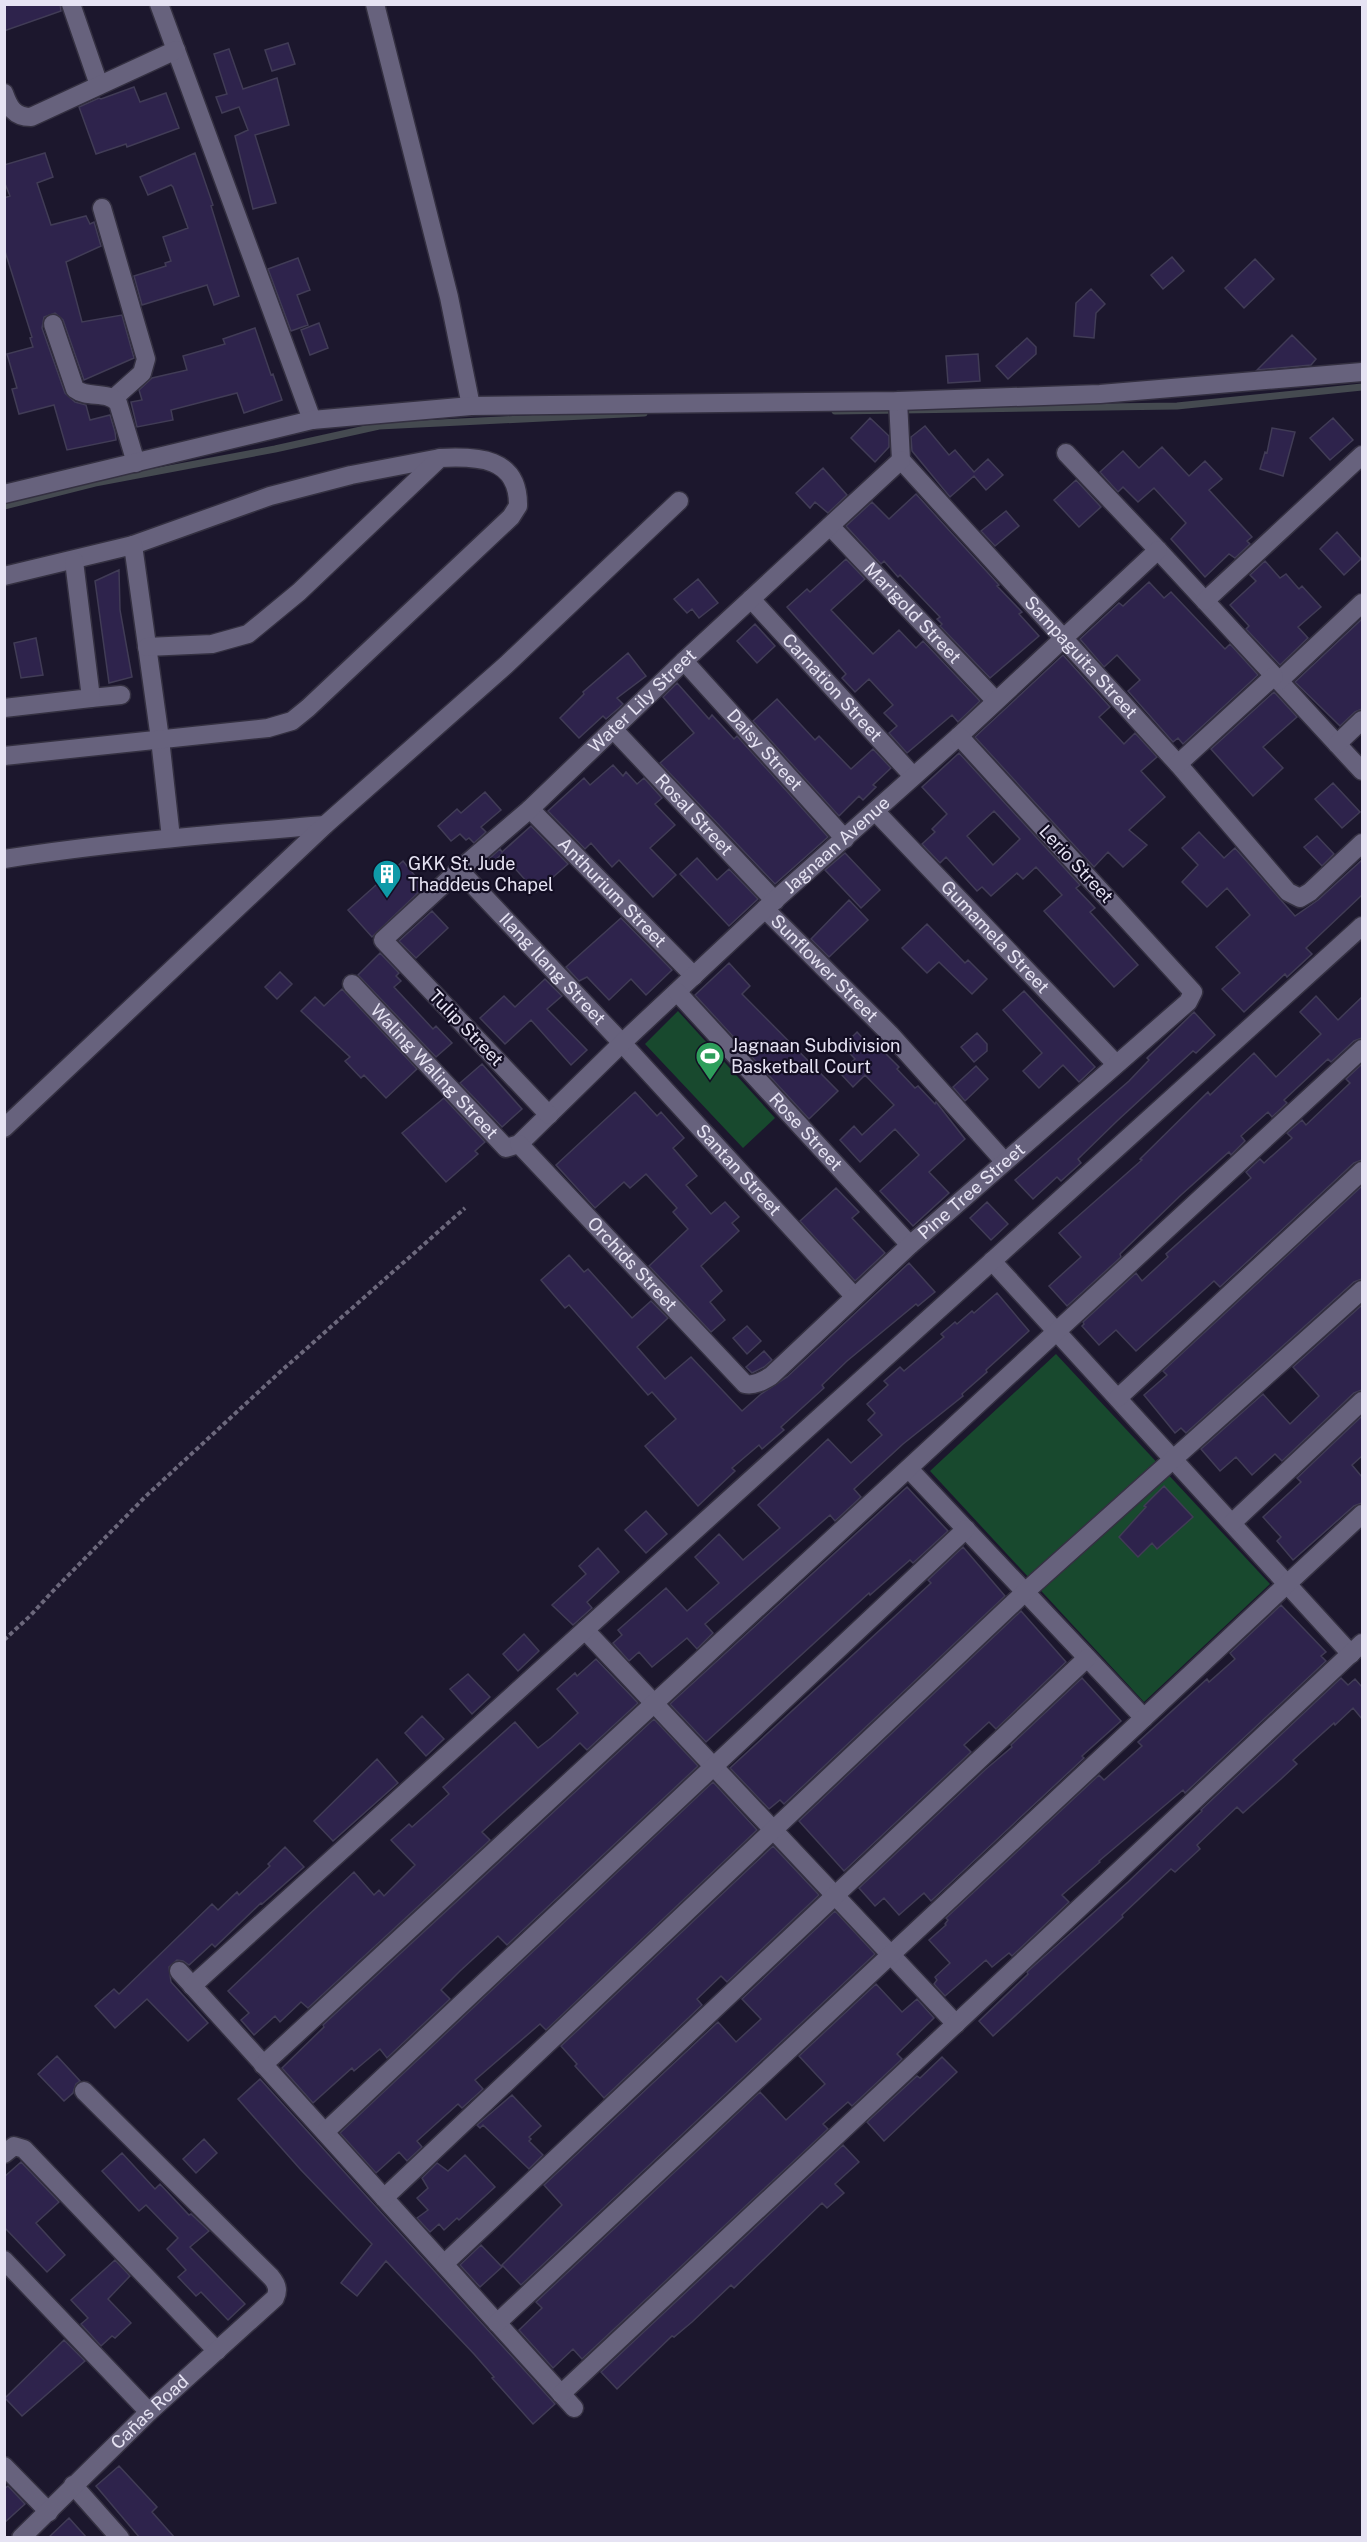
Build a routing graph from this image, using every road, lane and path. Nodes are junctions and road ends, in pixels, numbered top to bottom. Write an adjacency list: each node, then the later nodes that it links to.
1 (71, 4): 5 (street)
2 (159, 4): 4 (street)
3 (375, 4): 12 (street)
4 (176, 50): 5 (street); 13 (street)
5 (99, 85): 6 (street)
6 (4, 93)
7 (102, 208): 10 (street)
8 (53, 324): 10 (street)
9 (1362, 372): 11 (street)
10 (114, 398): 18 (street)
11 (898, 401): 12 (street); 17 (street)
12 (471, 406): 13 (street)
13 (312, 420): 18 (street)
14 (1066, 453): 23 (street)
15 (1362, 455): 27 (street)
16 (440, 458): 22 (street); 30 (street); 40 (street)
17 (901, 460): 21 (street, Water Lily Street); 29 (street, Sampaguita Street)
18 (136, 463): 19 (street)
19 (4, 494)
20 (679, 501): 48 (street)
21 (830, 526): 26 (street, Water Lily Street); 35 (street, Marigold Street)
22 (133, 545): 24 (street); 30 (street)
23 (1158, 550): 27 (street); 29 (street, Jagnaan Avenue)
24 (74, 561): 25 (street); 34 (street)
25 (4, 576)
26 (751, 599): 31 (street, Water Lily Street); 45 (street, Carnation Street)
27 (1205, 601): 32 (street)
28 (1362, 603): 32 (street)
29 (1063, 638): 35 (street, Jagnaan Avenue); 43 (street, Sampaguita Street)
30 (147, 647): 40 (street)
31 (684, 661): 38 (street, Water Lily Street); 50 (street, Daisy Street)
32 (1276, 678): 41 (street); 43 (street)
33 (121, 695): 34 (street)
34 (91, 699): 36 (street)
35 (995, 700): 39 (street, Jagnaan Avenue)
36 (5, 702)
37 (1362, 720): 41 (street)
38 (613, 729): 46 (street, Water Lily Street); 54 (street, Rosal Street)
39 (958, 736): 45 (street, Jagnaan Avenue); 60 (street, Lerio Street)
40 (160, 739): 42 (street); 49 (street)
41 (1337, 744): 44 (street)
42 (4, 756)
43 (1178, 764): 51 (street, Sampaguita Street)
44 (1362, 771)
45 (913, 776): 47 (street, Jagnaan Avenue)
46 (530, 809): 53 (street, Water Lily Street); 57 (street, Anthurium Street)
47 (875, 811): 50 (street, Jagnaan Avenue); 63 (street, Gumamela Street)
48 (325, 825): 49 (street); 65 (street)
49 (171, 838): 52 (street)
50 (845, 839): 54 (street, Jagnaan Avenue)
51 (1362, 843)
52 (4, 859)
53 (459, 870): 56 (street, Water Lily Street); 61 (street, Ilang Ilang Street)
54 (770, 905): 57 (street, Jagnaan Avenue); 67 (street, Sunflower Street)
55 (1362, 926): 71 (street)
56 (383, 940): 64 (street, Tulip Street)
57 (694, 976): 59 (street, Jagnaan Avenue)
58 (352, 984): 66 (street, Waling Waling Street)
59 (677, 992): 61 (street, Jagnaan Avenue); 70 (street, Rose Street)
60 (1193, 992): 63 (street, Pine Tree Street)
61 (622, 1043): 64 (street, Jagnaan Avenue); 73 (street, Santan Street)
62 (1362, 1049): 74 (street)
63 (1116, 1064): 67 (street, Pine Tree Street)
64 (549, 1115): 66 (street, Jagnaan Avenue)
65 (5, 1122)
66 (519, 1144): 75 (street, Orchids Street)
67 (1004, 1161): 70 (street, Pine Tree Street)
68 (1362, 1171): 76 (street)
69 (465, 1208): 86 (path)
70 (910, 1245): 73 (street, Pine Tree Street)
71 (993, 1261): 74 (street); 85 (street)
72 (1362, 1290): 78 (street)
73 (854, 1296): 75 (street, Pine Tree Street)
74 (1057, 1332): 76 (street); 79 (street)
75 (745, 1383)
76 (1118, 1398): 78 (street)
77 (1362, 1401): 81 (street)
78 (1174, 1460): 81 (street); 84 (street)
79 (909, 1468): 82 (street); 89 (street)
80 (1362, 1514): 83 (street)
81 (1232, 1523): 83 (street)
82 (966, 1530): 84 (street); 91 (street)
83 (1288, 1584): 87 (street); 90 (street)
84 (1025, 1592): 88 (street); 92 (street)
85 (585, 1630): 89 (street); 96 (street)
86 (4, 1640)
87 (1357, 1648): 97 (street)
88 (1088, 1658): 90 (street); 93 (street)
89 (654, 1704): 91 (street); 98 (street)
90 (1144, 1718): 94 (street)
91 (713, 1766): 92 (street); 100 (street)
92 (772, 1830): 93 (street); 102 (street)
93 (835, 1895): 94 (street); 104 (street)
94 (891, 1955): 97 (street); 105 (street)
95 (179, 1971): 96 (street)
96 (192, 1986): 98 (street)
97 (956, 2024): 107 (street)
98 (263, 2065): 100 (street)
99 (84, 2091): 106 (street, Cañas Road)
100 (325, 2132): 102 (street)
101 (4, 2154): 106 (street)
102 (384, 2198): 104 (street)
103 (4, 2260): 109 (street)
104 (444, 2264): 105 (street)
105 (497, 2323): 107 (street)
106 (217, 2351): 109 (street, Cañas Road)
107 (561, 2394): 108 (street)
108 (574, 2408)
109 (149, 2412): 111 (street, Cañas Road)
110 (4, 2466): 112 (street)
111 (73, 2485): 112 (street, Cañas Road); 114 (street)
112 (49, 2512): 113 (street, Cañas Road)
113 (21, 2538)
114 (120, 2538)

